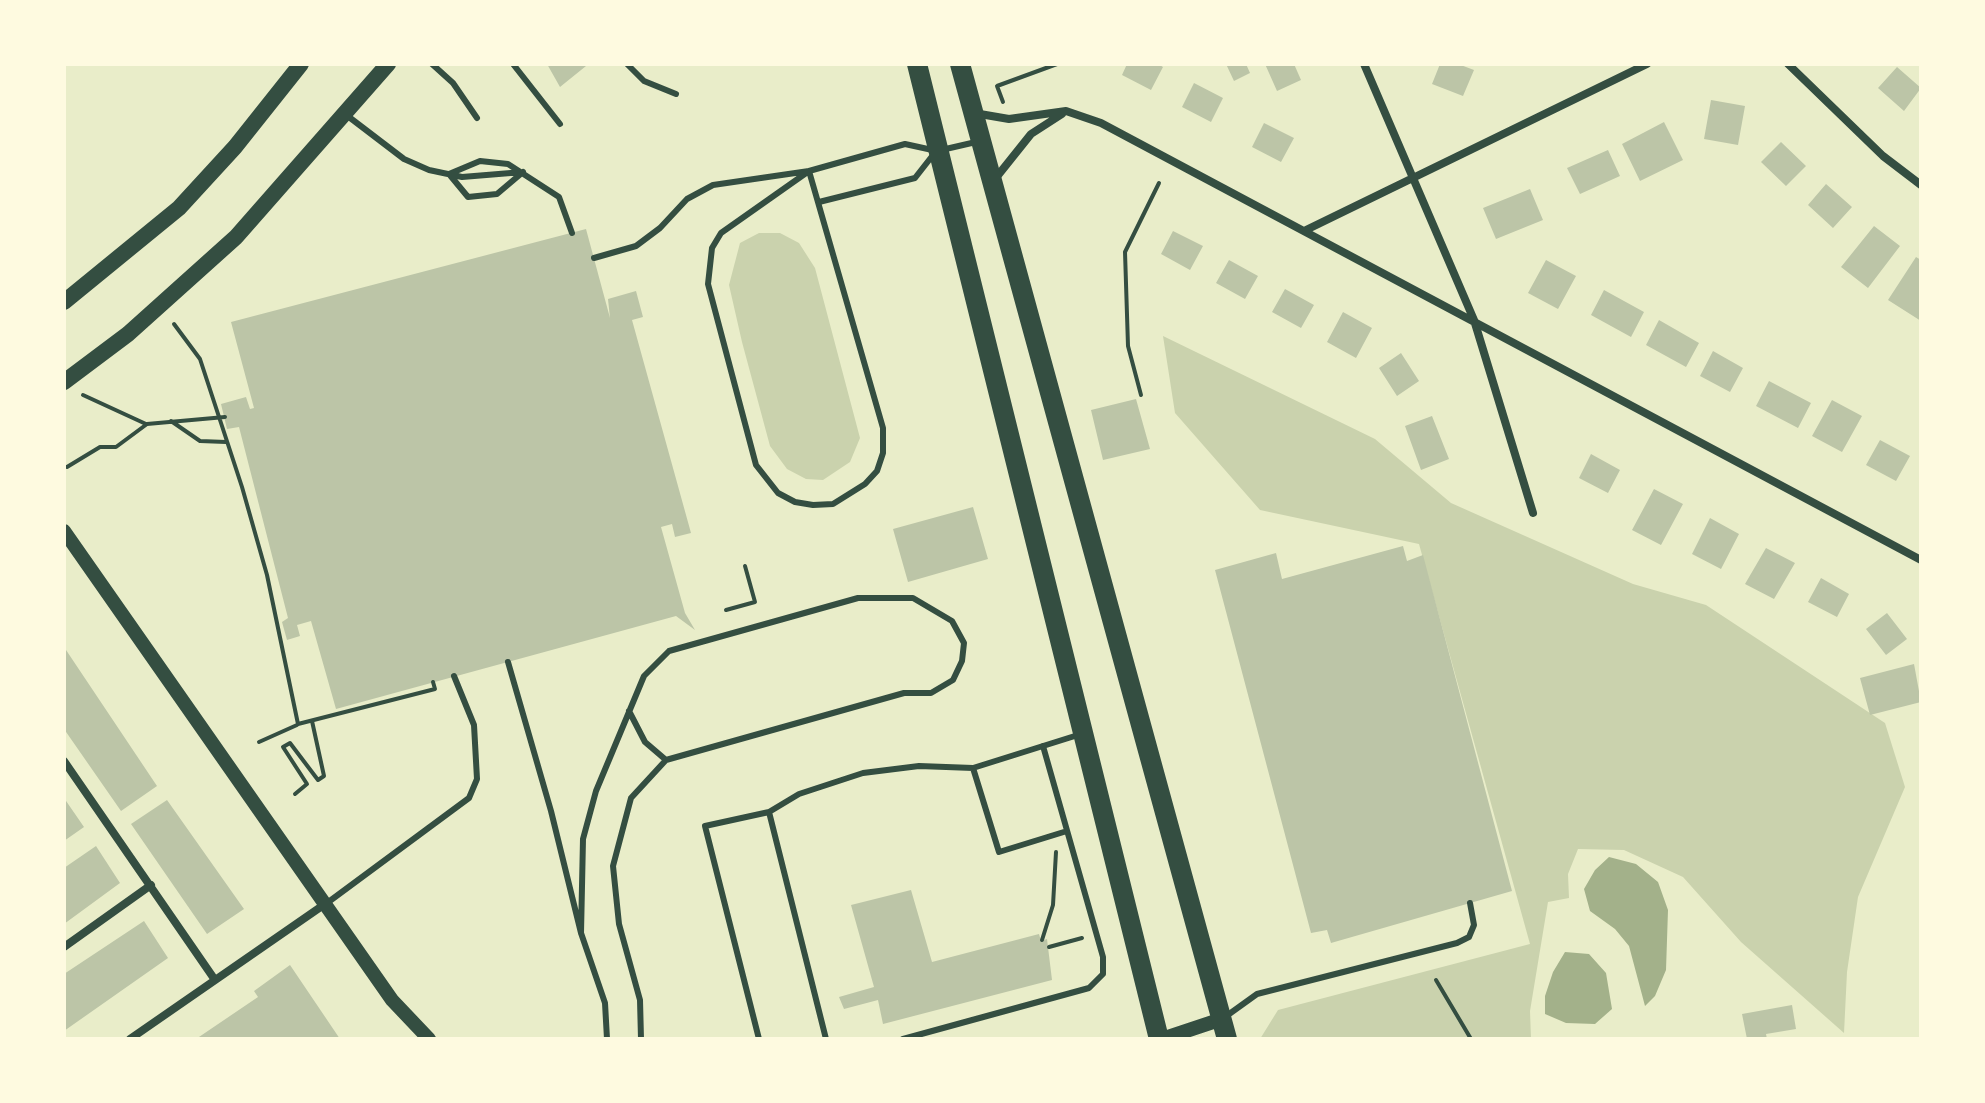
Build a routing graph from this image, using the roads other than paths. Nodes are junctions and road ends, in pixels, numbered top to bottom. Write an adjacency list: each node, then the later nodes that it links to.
1 (301, 64): 29 (main road)
2 (388, 64): 14 (main road)
3 (432, 64): 15 (lane)
4 (513, 64): 16 (lane)
5 (627, 64): 11 (lane)
6 (917, 64): 18 (main road)
7 (960, 64): 13 (main road)
8 (1364, 64): 22 (street)
9 (1647, 64): 22 (street)
10 (1788, 64): 24 (street)
11 (676, 94)
12 (1066, 111): 13 (street); 23 (street); 26 (street)
13 (973, 113): 17 (main road)
14 (345, 114): 21 (lane); 31 (main road)
15 (477, 118)
16 (560, 124)
17 (980, 141): 18 (lane); 23 (main road)
18 (937, 151): 19 (lane); 25 (lane); 38 (main road)
19 (809, 171): 25 (lane); 25 (lane); 28 (lane)
20 (523, 172): 21 (lane); 21 (lane); 21 (lane); 27 (lane)
21 (449, 174)
22 (1411, 180): 26 (street); 30 (street)
23 (992, 183): 51 (main road)
24 (1921, 185)
25 (819, 202)
26 (1306, 230): 30 (street)
27 (572, 233)
28 (594, 258)
29 (64, 302)
30 (1474, 320): 32 (street); 34 (street)
31 (64, 382)
32 (1533, 513)
33 (64, 531): 47 (street)
34 (1921, 560)
35 (508, 662): 48 (lane)
36 (454, 676): 47 (lane)
37 (629, 711): 40 (lane); 40 (lane); 48 (lane)
38 (1086, 733): 39 (lane); 59 (main road)
39 (1043, 746): 42 (lane); 44 (lane)
40 (666, 760): 56 (lane)
41 (64, 761): 45 (street)
42 (973, 768): 43 (lane); 44 (lane)
43 (769, 812): 52 (lane); 57 (lane)
44 (1067, 831): 58 (lane)
45 (151, 885): 49 (street); 50 (street)
46 (1470, 903): 51 (lane)
47 (325, 904): 50 (street); 54 (street)
48 (581, 933): 55 (lane)
49 (64, 947)
50 (215, 980): 53 (street)
51 (1222, 1019): 59 (street); 60 (main road)
52 (828, 1038)
53 (130, 1039)
54 (429, 1039)
55 (607, 1039)
56 (641, 1039)
57 (759, 1039)
58 (903, 1039)
59 (1161, 1039)
60 (1227, 1039)

